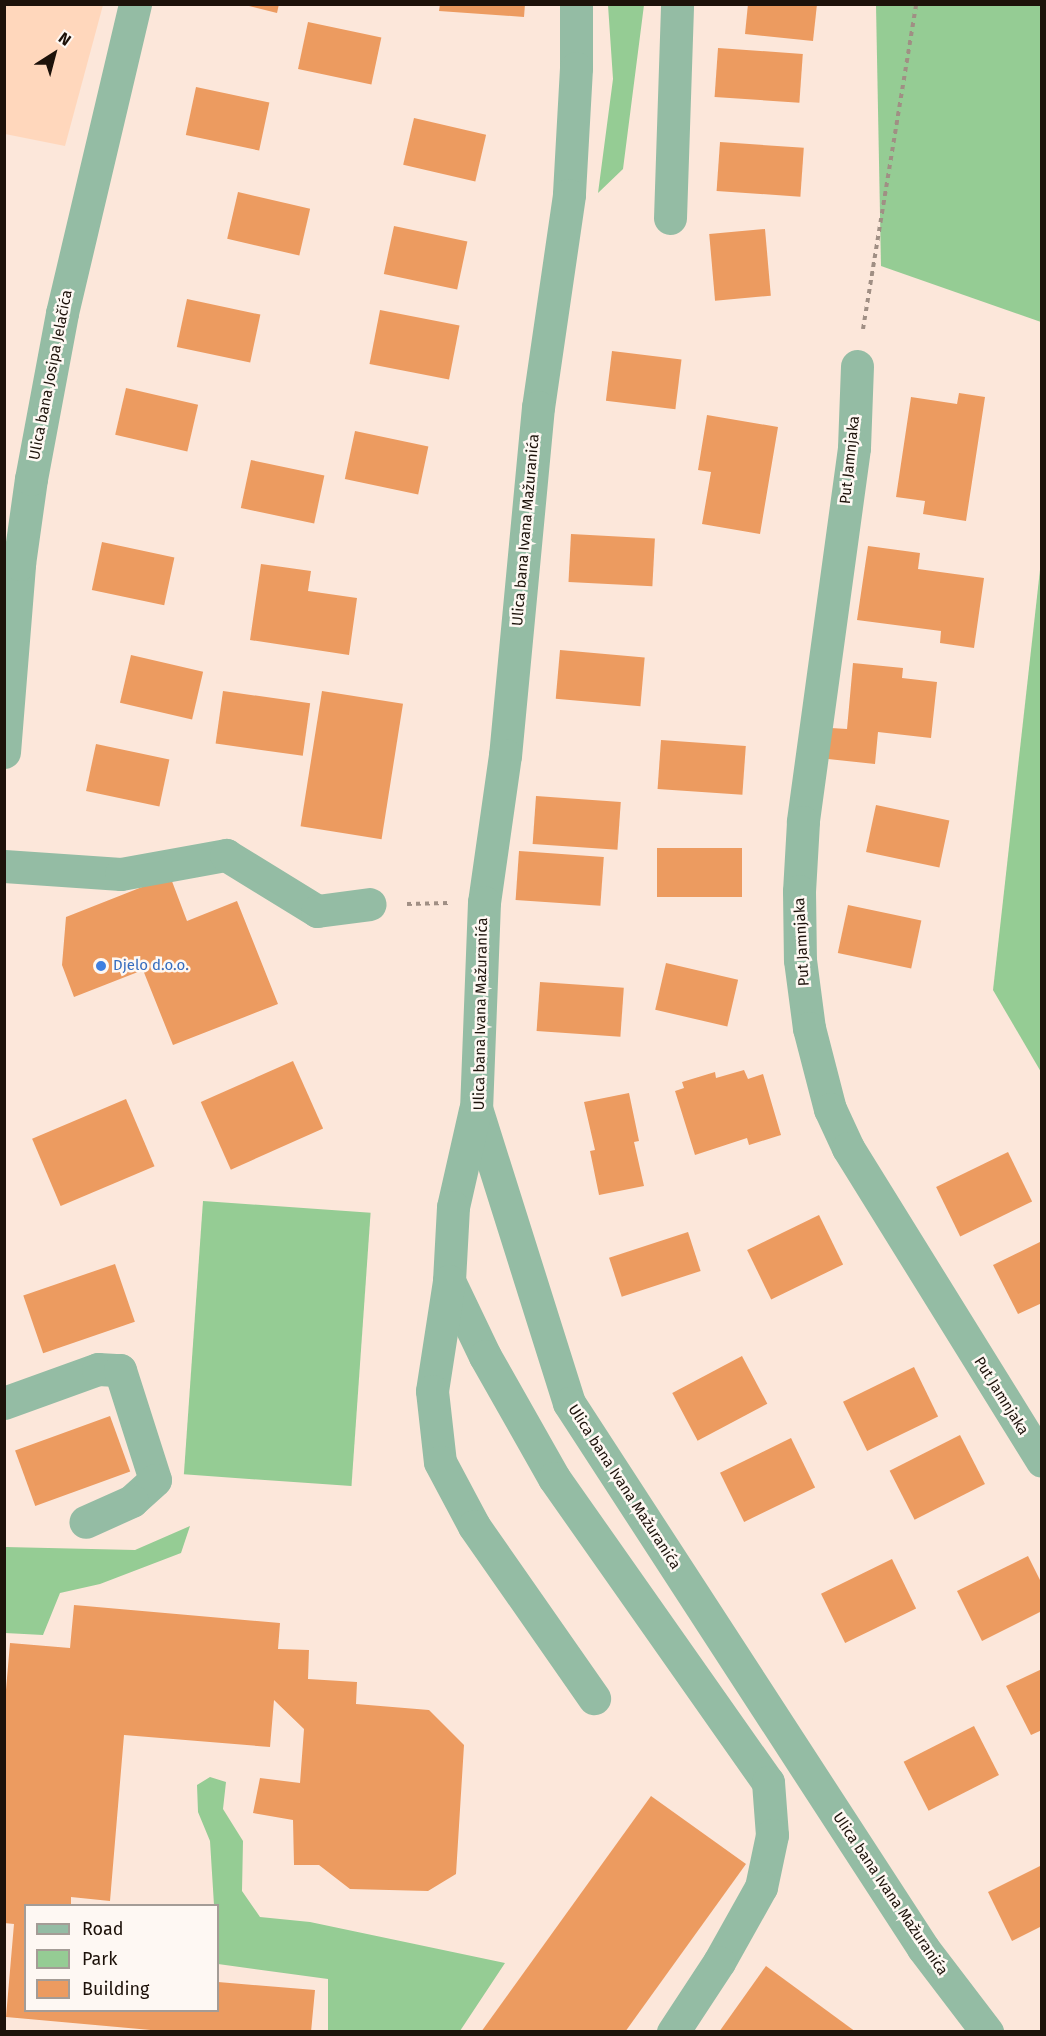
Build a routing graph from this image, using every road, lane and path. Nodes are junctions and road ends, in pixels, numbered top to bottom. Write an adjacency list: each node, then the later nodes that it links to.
1 (135, 4): 7 (street, Ulica bana Josipa Jelačića)
2 (576, 4): 10 (street, Ulica bana Ivana Mažuranića)
3 (677, 4): 5 (street)
4 (916, 4): 6 (path)
5 (670, 218)
6 (857, 366): 15 (street, Put Jamnjaka)
7 (12, 563): 8 (street, Ulica bana Josipa Jelačića)
8 (4, 752)
9 (4, 866): 11 (street)
10 (484, 902): 11 (path); 12 (street, Ulica bana Ivana Mažuranića)
11 (370, 904)
12 (476, 1108): 13 (street); 19 (street, Ulica bana Ivana Mažuranića)
13 (449, 1281): 17 (street); 18 (street)
14 (4, 1403): 16 (street)
15 (1041, 1461)
16 (85, 1522)
17 (594, 1698)
18 (673, 2031)
19 (987, 2031)

